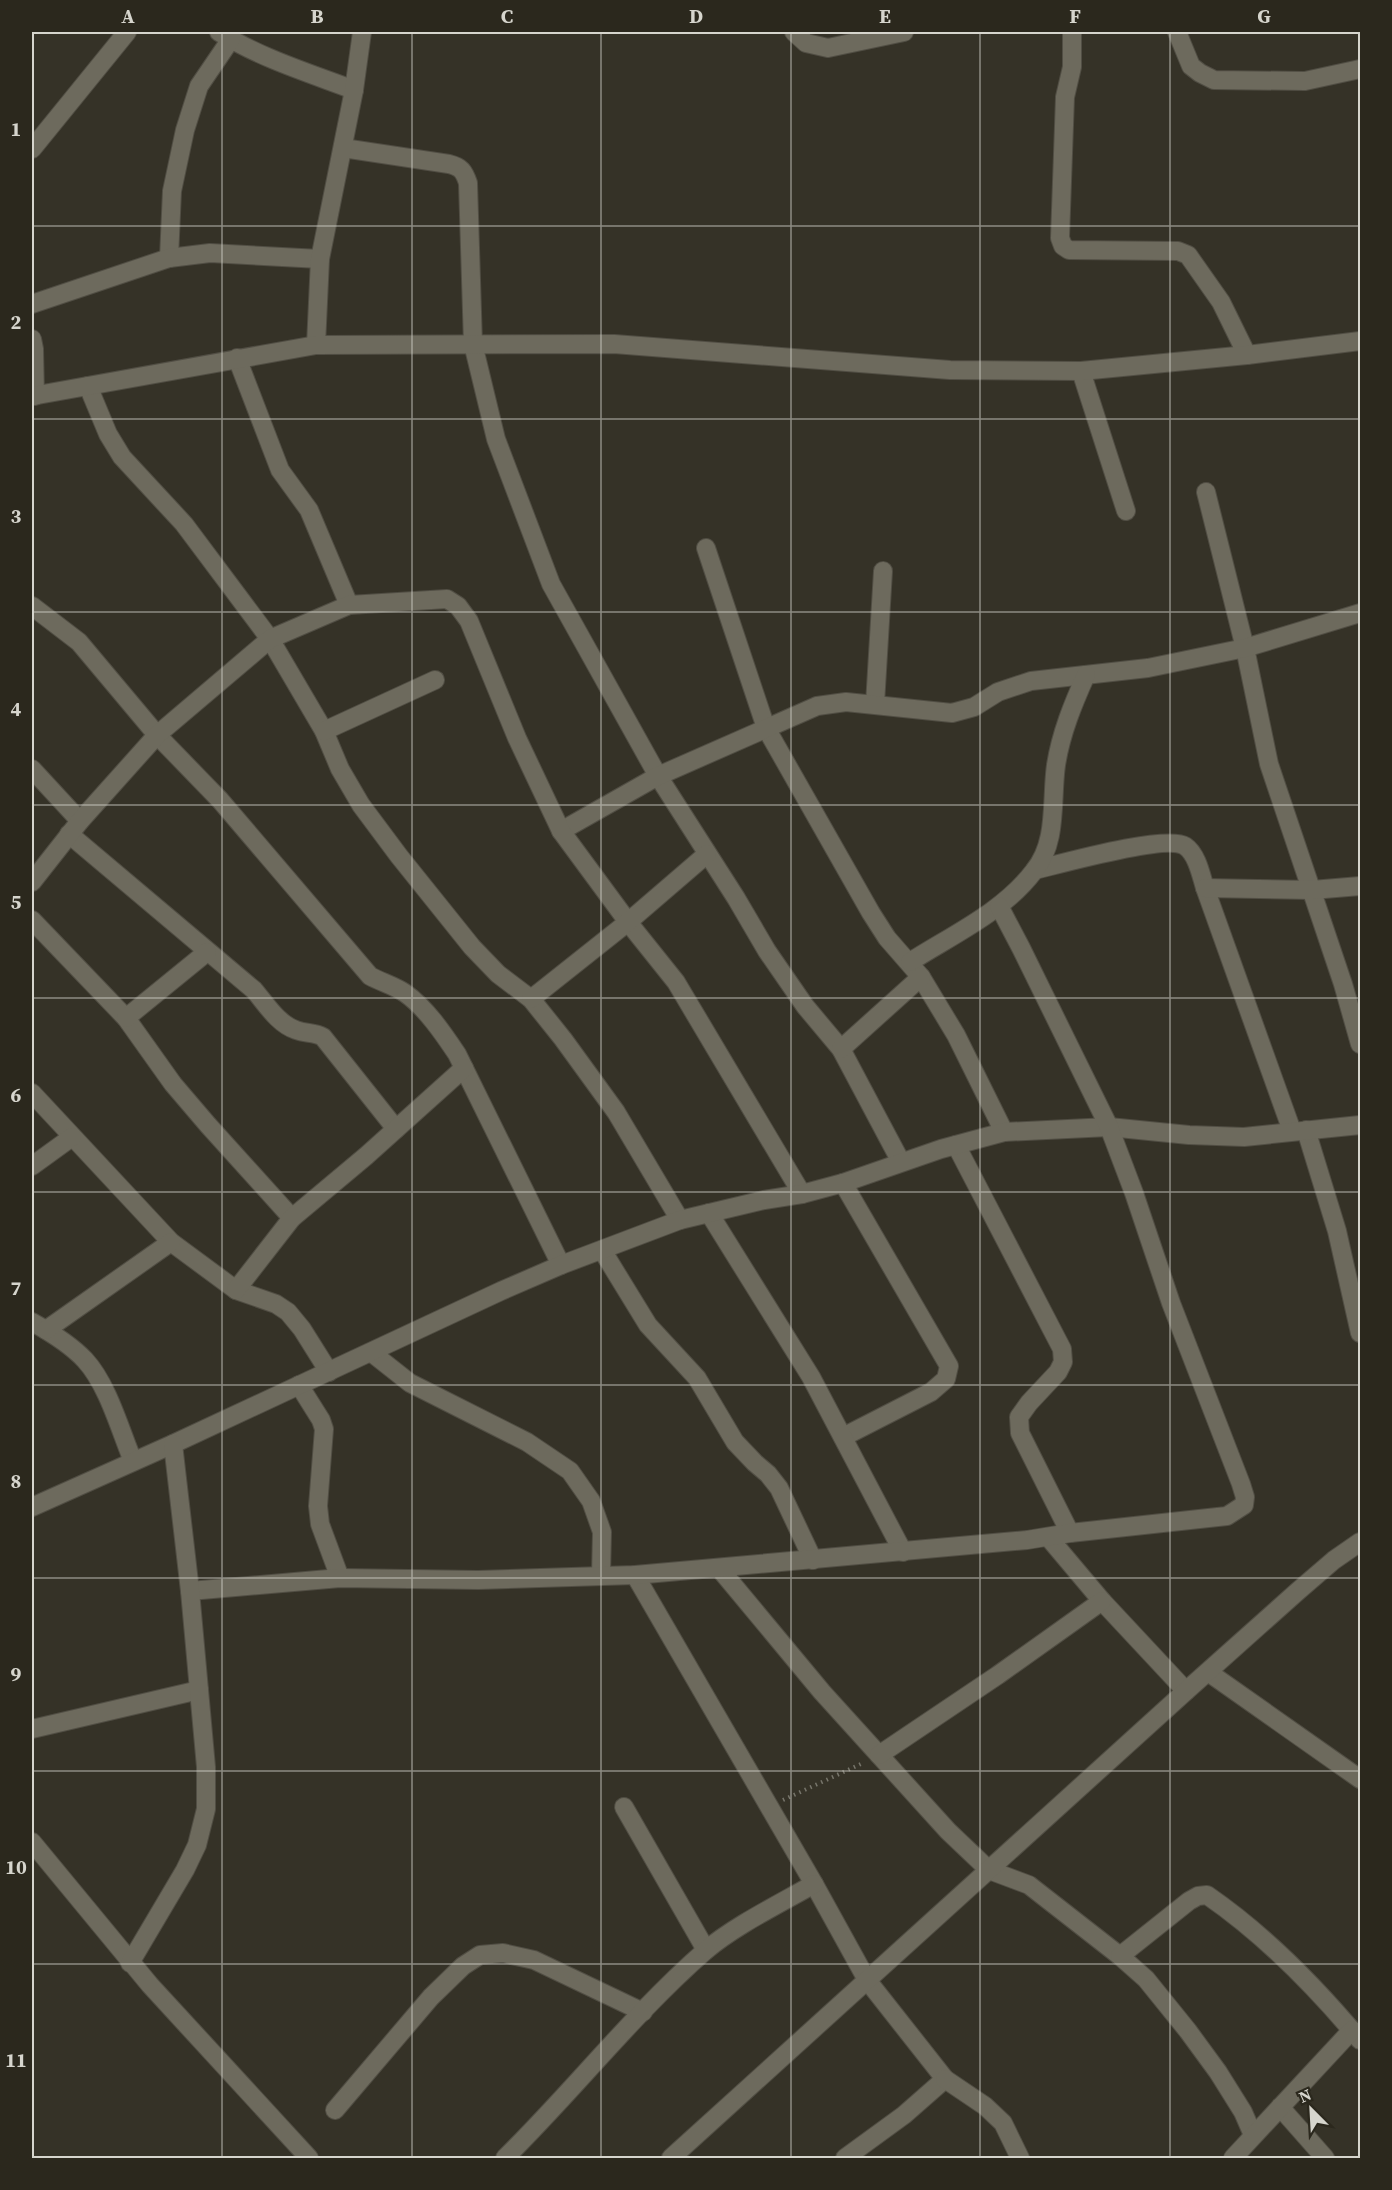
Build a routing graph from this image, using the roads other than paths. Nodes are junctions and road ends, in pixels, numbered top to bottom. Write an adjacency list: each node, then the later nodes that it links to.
1 (127, 32): 11 (street)
2 (362, 32): 9 (street)
3 (794, 32): 4 (street)
4 (904, 32)
5 (1072, 32): 19 (street)
6 (1177, 32): 8 (street)
7 (225, 35): 9 (street); 12 (street)
8 (1360, 69)
9 (354, 90): 10 (street)
10 (343, 148): 13 (street); 17 (street)
11 (32, 149)
12 (170, 258): 13 (street); 14 (street)
13 (320, 259): 18 (street)
14 (32, 304)
15 (32, 339): 23 (street)
16 (1360, 341): 19 (street)
17 (472, 344): 18 (street); 21 (street); 40 (street)
18 (316, 345): 20 (street)
19 (1247, 355): 21 (street)
20 (237, 358): 22 (street); 28 (street)
21 (1081, 371): 25 (street)
22 (88, 386): 23 (street); 31 (street)
23 (33, 396)
24 (1206, 492): 32 (street)
25 (1126, 510)
26 (706, 548): 36 (street)
27 (883, 571): 35 (street)
28 (349, 605): 31 (street); 42 (street)
29 (32, 606): 38 (street)
30 (1360, 613): 32 (street)
31 (270, 639): 37 (street); 38 (street)
32 (1245, 648): 33 (street); 48 (street)
33 (1086, 675): 35 (street); 44 (street)
34 (435, 680): 37 (street)
35 (875, 704): 36 (street)
36 (765, 728): 40 (street); 53 (street)
37 (324, 731): 55 (street)
38 (157, 735): 41 (street); 59 (street)
39 (32, 769): 41 (street)
40 (658, 776): 42 (street); 43 (street)
41 (75, 828): 45 (street); 52 (street)
42 (561, 831): 51 (street)
43 (707, 854): 51 (street); 58 (street)
44 (1035, 870): 47 (street); 49 (street)
45 (32, 882)
46 (1360, 886): 48 (street)
47 (1205, 888): 48 (street); 64 (street)
48 (1312, 890): 57 (street)
49 (999, 906): 53 (street); 62 (street)
50 (32, 920): 56 (street)
51 (628, 922): 55 (street); 71 (street)
52 (207, 952): 56 (street); 63 (street)
53 (910, 962): 54 (street)
54 (921, 977): 58 (street); 65 (street)
55 (531, 999): 74 (street)
56 (126, 1018): 73 (street)
57 (1360, 1044)
58 (841, 1049): 68 (street)
59 (464, 1068): 63 (street); 77 (street)
60 (32, 1093): 66 (street)
61 (1360, 1125): 64 (street)
62 (1109, 1127): 64 (street); 65 (street); 89 (street)
63 (396, 1129): 73 (street)
64 (1299, 1130): 78 (street)
65 (1004, 1132): 67 (street)
66 (72, 1137): 69 (street); 75 (street)
67 (956, 1145): 68 (street); 89 (street)
68 (902, 1162): 70 (street)
69 (32, 1166)
70 (843, 1183): 71 (street); 85 (street)
71 (802, 1194): 72 (street)
72 (709, 1213): 74 (street); 85 (street)
73 (292, 1218): 79 (street)
74 (680, 1220): 76 (street)
75 (171, 1242): 79 (street); 80 (street)
76 (602, 1250): 77 (street); 93 (street)
77 (561, 1265): 82 (street)
78 (1355, 1288): 81 (street)
79 (236, 1290): 83 (street)
80 (39, 1326): 87 (street)
81 (1360, 1333)
82 (372, 1353): 83 (street); 96 (street)
83 (329, 1372): 84 (street)
84 (299, 1385): 86 (street); 97 (street)
85 (843, 1437): 92 (street)
86 (173, 1444): 87 (street); 98 (street)
87 (133, 1461): 88 (street)
88 (32, 1507)
89 (1070, 1533): 90 (street)
90 (1049, 1538): 92 (street); 99 (street)
91 (1360, 1542): 100 (street)
92 (903, 1552): 93 (street)
93 (813, 1560): 94 (street)
94 (719, 1568): 95 (street); 104 (street)
95 (635, 1575): 96 (street); 109 (street)
96 (601, 1576): 97 (street)
97 (339, 1578): 98 (street)
98 (190, 1591): 101 (street)
99 (1102, 1601): 102 (street); 104 (street)
100 (1208, 1672): 102 (street); 105 (street)
101 (199, 1690): 103 (street); 112 (street)
102 (1186, 1691): 108 (street)
103 (32, 1729)
104 (879, 1755): 108 (street)
105 (1360, 1779)
106 (624, 1807): 110 (street)
107 (32, 1842): 112 (street)
108 (989, 1870): 111 (street); 113 (street)
109 (814, 1884): 110 (street); 113 (street)
110 (706, 1950): 114 (street)
111 (1120, 1956): 115 (street); 119 (street)
112 (130, 1963): 120 (street)
113 (867, 1980): 116 (street); 122 (street)
114 (643, 2012): 118 (street); 121 (street)
115 (1356, 2035): 117 (street)
116 (945, 2079): 123 (street); 124 (street)
117 (1280, 2107): 119 (street); 126 (street)
118 (335, 2110)
119 (1253, 2135): 125 (street)
120 (309, 2158)
121 (505, 2158)
122 (671, 2158)
123 (845, 2158)
124 (1020, 2158)
125 (1233, 2158)
126 (1325, 2158)

